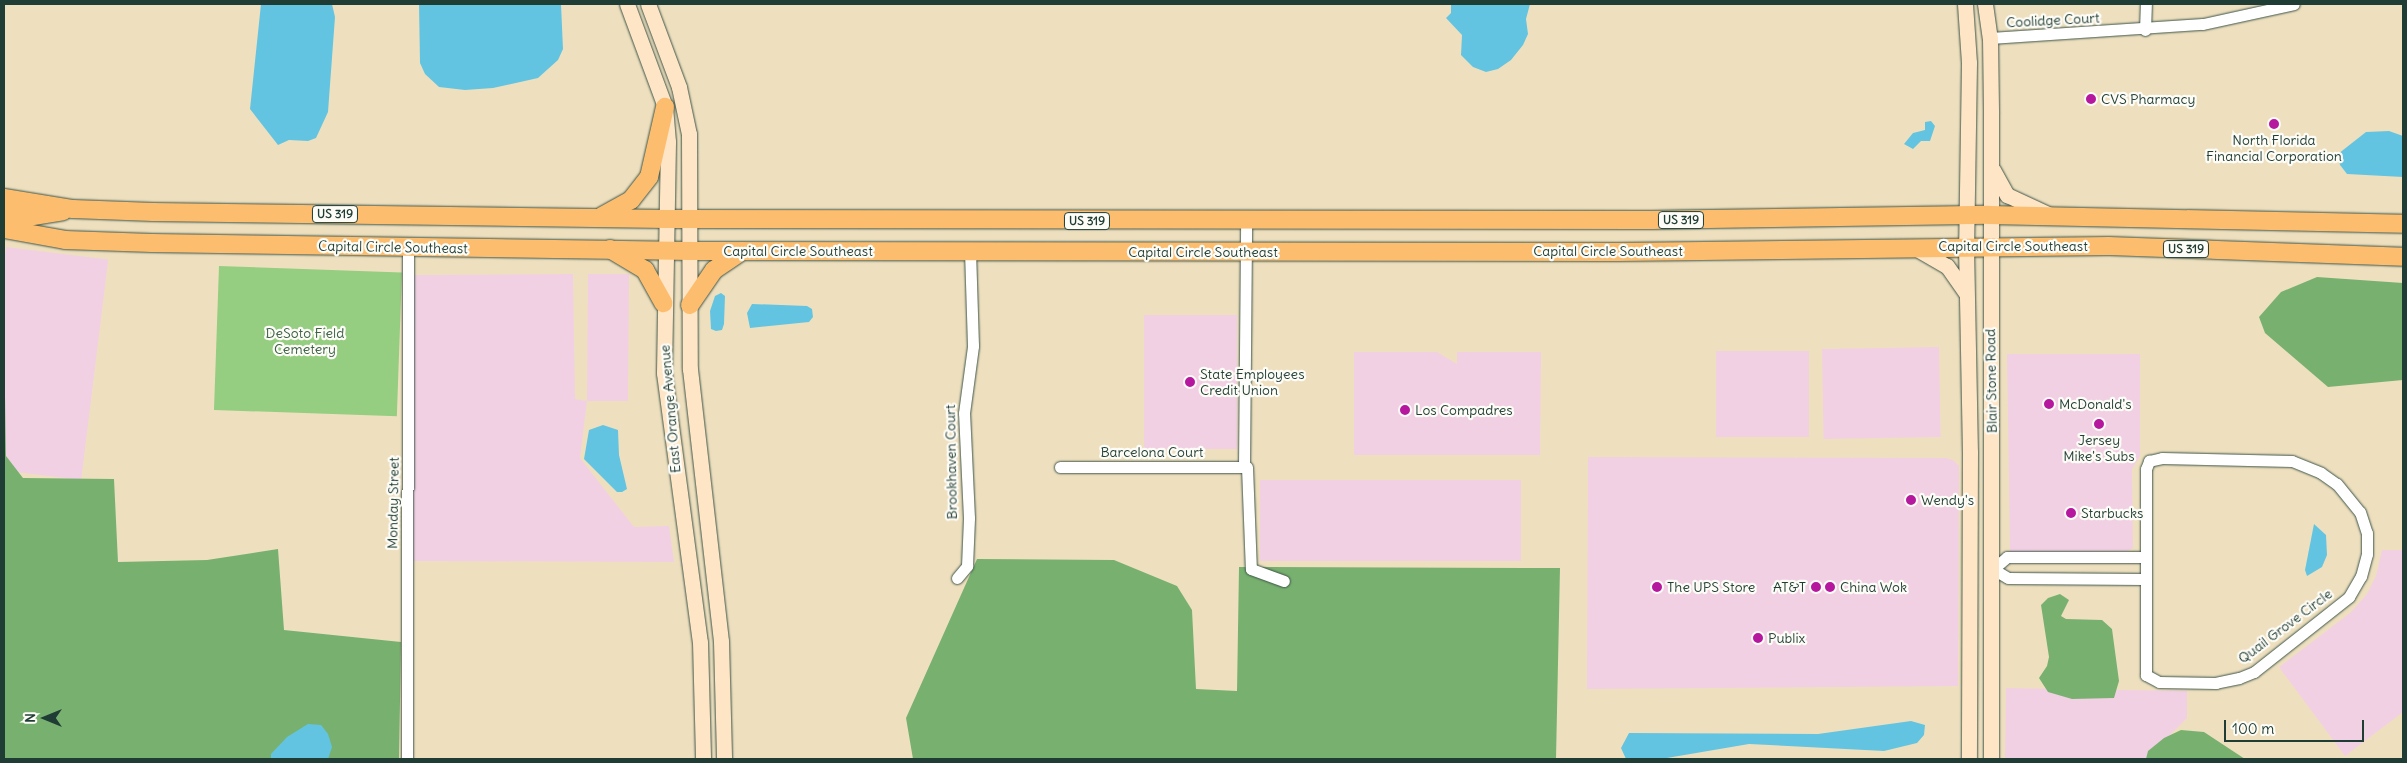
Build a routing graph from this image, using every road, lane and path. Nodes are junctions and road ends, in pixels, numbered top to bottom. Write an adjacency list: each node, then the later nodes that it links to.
1 (627, 4): 9 (street, East Orange Avenue)
2 (648, 4): 18 (street, East Orange Avenue)
3 (1986, 4): 8 (street, Blair Stone Road)
4 (2146, 4): 7 (street)
5 (2294, 4): 7 (street, Coolidge Court)
6 (1965, 6): 8 (street); 14 (street, Blair Stone Road)
7 (2145, 30): 8 (street, Coolidge Court)
8 (1990, 38): 10 (street, Blair Stone Road)
9 (665, 107): 17 (main road); 19 (street, East Orange Avenue)
10 (1990, 163): 15 (street, Blair Stone Road); 16 (street)
11 (4, 198): 12 (main road, Capital Circle Southeast / US 319)
12 (73, 209): 13 (main road); 17 (main road, Capital Circle Southeast / US 319)
13 (4, 213)
14 (1968, 215): 15 (main road, Capital Circle Southeast / US 319); 20 (main road, Capital Circle Southeast / US 319); 23 (street, Blair Stone Road)
15 (1989, 215): 16 (main road, Capital Circle Southeast / US 319); 24 (street, Blair Stone Road)
16 (2054, 217): 21 (main road, Capital Circle Southeast / US 319)
17 (597, 218): 19 (main road, Capital Circle Southeast / US 319)
18 (691, 218): 19 (main road, Capital Circle Southeast / US 319); 20 (main road, Capital Circle Southeast / US 319); 29 (street, East Orange Avenue)
19 (666, 219): 28 (street, East Orange Avenue)
20 (1246, 221): 32 (street)
21 (2403, 224)
22 (4, 229): 25 (main road, Capital Circle Southeast / US 319)
23 (1966, 246): 24 (main road, Capital Circle Southeast / US 319); 26 (main road, Capital Circle Southeast / US 319); 34 (street, Blair Stone Road)
24 (1990, 246): 33 (main road, Capital Circle Southeast / US 319); 42 (street, Blair Stone Road)
25 (408, 247): 27 (main road, Capital Circle Southeast / US 319); 47 (street, Monday Street)
26 (1911, 247): 32 (main road, Capital Circle Southeast / US 319); 34 (street)
27 (610, 249): 28 (main road, Capital Circle Southeast / US 319); 35 (main road)
28 (664, 249): 29 (main road, Capital Circle Southeast / US 319); 35 (street, East Orange Avenue)
29 (691, 251): 30 (main road, Capital Circle Southeast / US 319); 36 (street, East Orange Avenue)
30 (742, 251): 31 (main road, Capital Circle Southeast / US 319); 36 (main road)
31 (970, 252): 32 (main road, Capital Circle Southeast / US 319); 43 (street, Brookhaven Court)
32 (1246, 252): 38 (street)
33 (2403, 257)
34 (1966, 294): 41 (street, Blair Stone Road)
35 (663, 303): 48 (street, East Orange Avenue)
36 (690, 304): 49 (street, East Orange Avenue)
37 (1060, 467): 38 (street, Barcelona Court)
38 (1245, 467): 46 (street)
39 (2079, 557): 40 (street); 42 (street); 44 (street)
40 (2144, 557): 45 (street); 45 (street, Quail Grove Circle)
41 (1970, 569): 42 (street); 50 (street, Blair Stone Road)
42 (1993, 569): 44 (street); 51 (street, Blair Stone Road)
43 (957, 578)
44 (2079, 579): 45 (street)
45 (2144, 579)
46 (1284, 581)
47 (408, 759)
48 (703, 759)
49 (724, 759)
50 (1969, 759)
51 (1991, 759)

